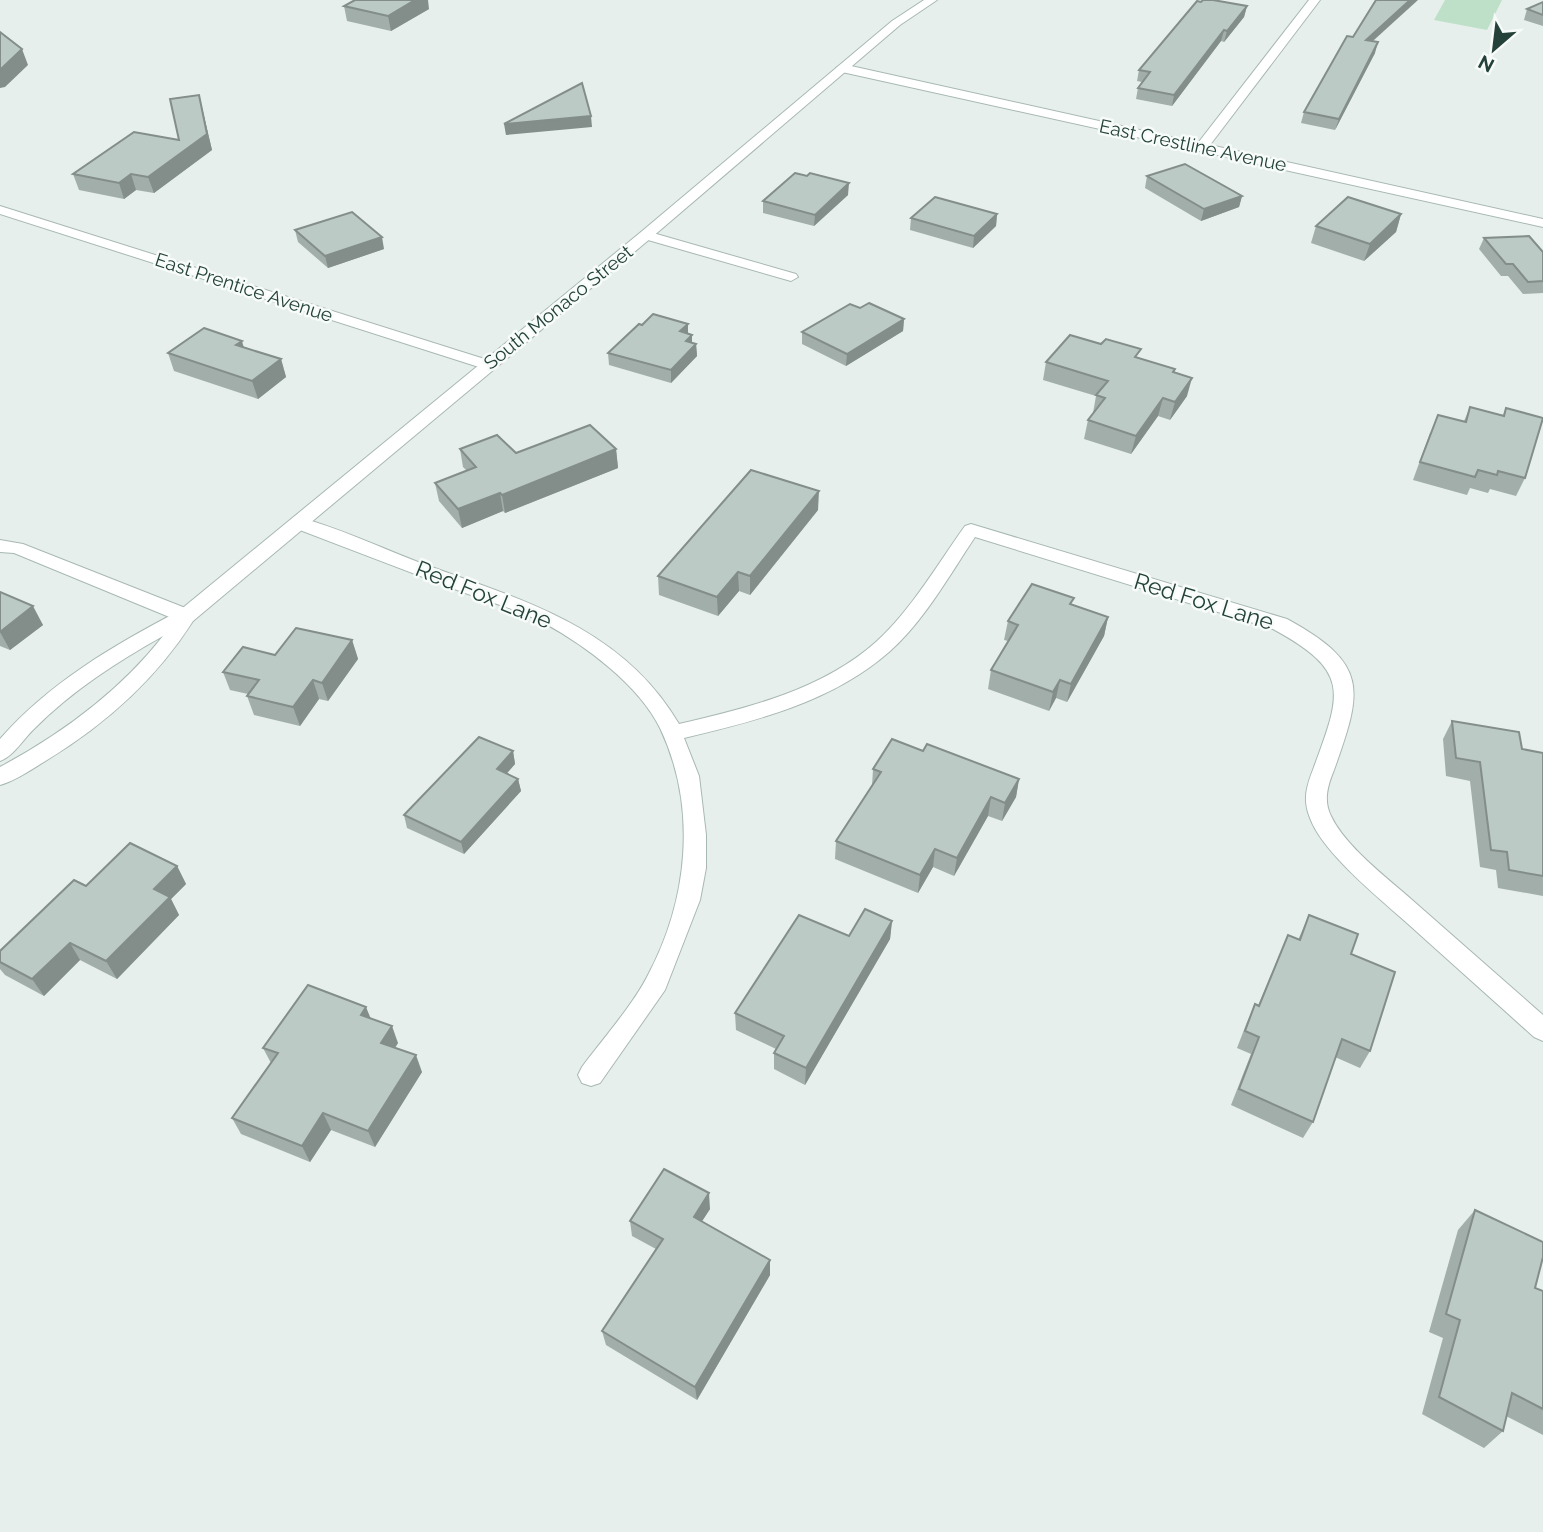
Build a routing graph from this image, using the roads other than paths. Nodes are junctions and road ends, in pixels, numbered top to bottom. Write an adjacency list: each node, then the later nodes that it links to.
1 (932, 0): 3 (street, South Monaco Street)
2 (1315, 0): 4 (street)
3 (842, 68): 4 (street, East Crestline Avenue); 7 (street, South Monaco Street)
4 (1202, 147): 6 (street, East Crestline Avenue)
5 (0, 210): 9 (street, East Prentice Avenue)
6 (1543, 223)
7 (646, 235): 8 (street); 9 (street, South Monaco Street)
8 (790, 277)
9 (488, 365): 10 (street, South Monaco Street)
10 (298, 523): 12 (street, South Monaco Street); 13 (street, Red Fox Lane)
11 (0, 546): 12 (street)
12 (186, 616): 14 (street, South Monaco Street); 15 (street, South Monaco Street)
13 (672, 733): 16 (street, Red Fox Lane); 17 (street, Red Fox Lane)
14 (0, 753)
15 (0, 776)
16 (1543, 1030)
17 (591, 1074)

